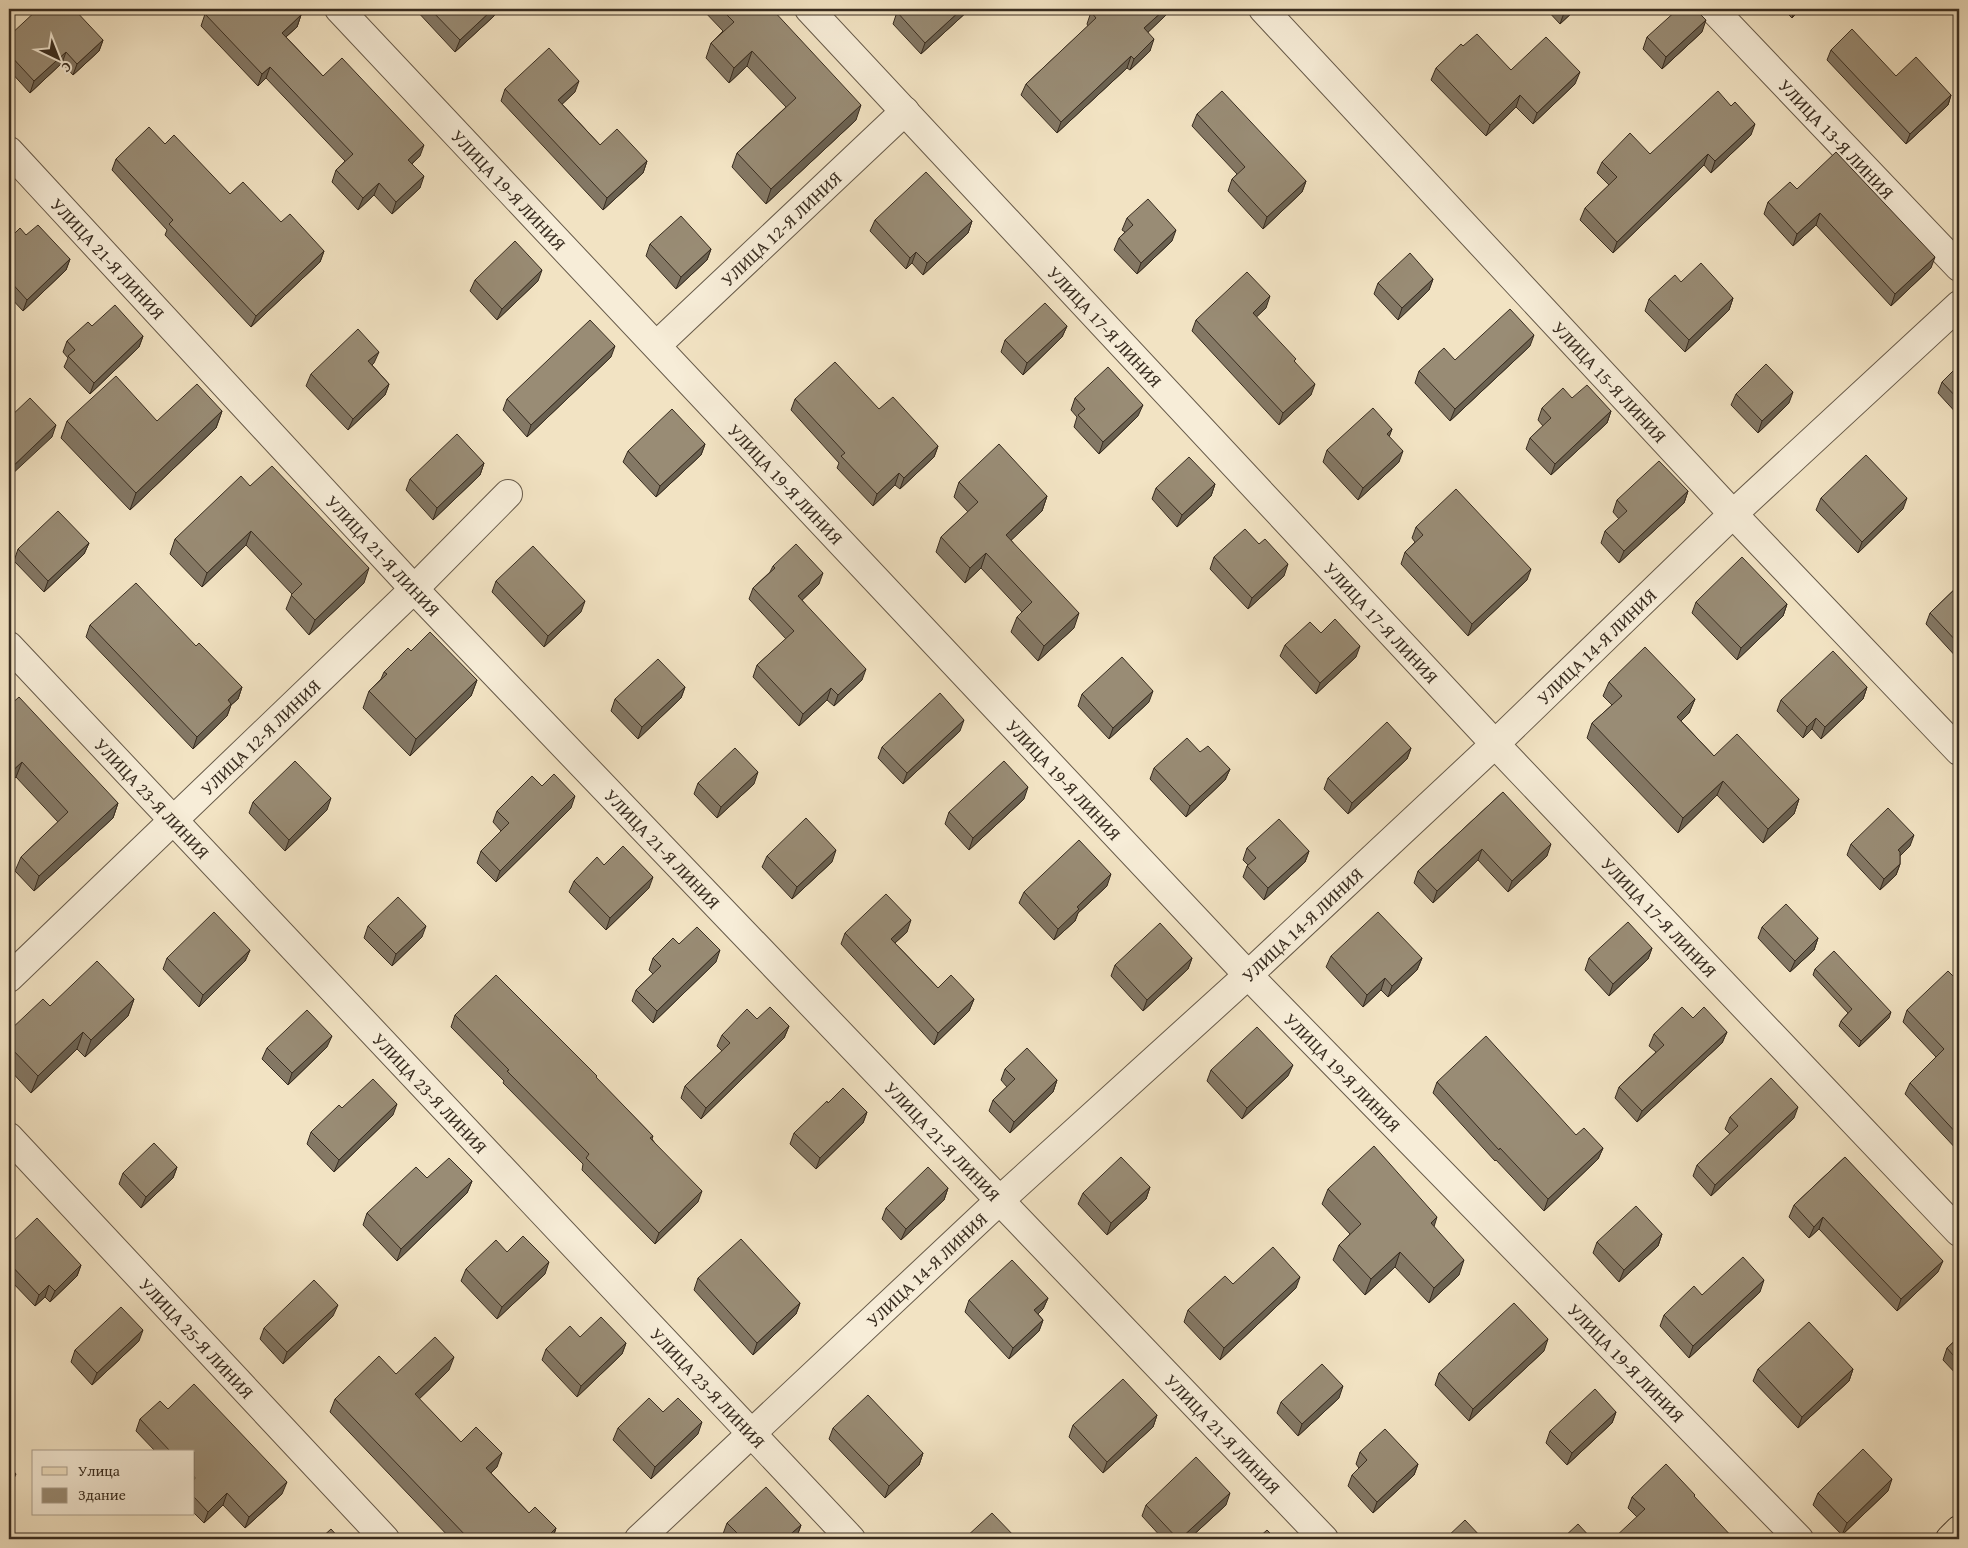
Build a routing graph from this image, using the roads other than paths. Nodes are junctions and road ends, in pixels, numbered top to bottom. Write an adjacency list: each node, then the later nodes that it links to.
1 (339, 9): 9 (street, УЛИЦА 19-Я ЛИНИЯ)
2 (809, 9): 5 (street, УЛИЦА 17-Я ЛИНИЯ)
3 (1263, 9): 11 (street, УЛИЦА 15-Я ЛИНИЯ)
4 (1713, 9): 7 (street, УЛИЦА 13-Я ЛИНИЯ)
5 (905, 111): 9 (street, УЛИЦА 12-Я ЛИНИЯ); 14 (street, УЛИЦА 17-Я ЛИНИЯ)
6 (9, 151): 12 (street, УЛИЦА 21-Я ЛИНИЯ)
7 (1959, 267)
8 (1959, 305): 11 (street, УЛИЦА 14-Я ЛИНИЯ)
9 (657, 345): 17 (street, УЛИЦА 19-Я ЛИНИЯ)
10 (508, 494): 12 (street, УЛИЦА 12-Я ЛИНИЯ)
11 (1733, 514): 14 (street, УЛИЦА 14-Я ЛИНИЯ); 15 (street, УЛИЦА 15-Я ЛИНИЯ)
12 (414, 589): 16 (street, УЛИЦА 12-Я ЛИНИЯ); 20 (street, УЛИЦА 21-Я ЛИНИЯ)
13 (9, 646): 16 (street, УЛИЦА 23-Я ЛИНИЯ)
14 (1495, 744): 17 (street, УЛИЦА 14-Я ЛИНИЯ); 21 (street, УЛИЦА 17-Я ЛИНИЯ)
15 (1959, 751)
16 (173, 821): 18 (street, УЛИЦА 12-Я ЛИНИЯ); 22 (street, УЛИЦА 23-Я ЛИНИЯ)
17 (1248, 975): 20 (street, УЛИЦА 14-Я ЛИНИЯ); 28 (street, УЛИЦА 19-Я ЛИНИЯ)
18 (9, 978)
19 (9, 1137): 24 (street, УЛИЦА 25-Я ЛИНИЯ)
20 (1000, 1200): 22 (street, УЛИЦА 14-Я ЛИНИЯ); 27 (street, УЛИЦА 21-Я ЛИНИЯ)
21 (1959, 1232)
22 (751, 1435): 25 (street, УЛИЦА 14-Я ЛИНИЯ); 26 (street, УЛИЦА 23-Я ЛИНИЯ)
23 (1959, 1530): 29 (main road)
24 (385, 1539)
25 (639, 1539)
26 (850, 1539)
27 (1324, 1539)
28 (1800, 1539)
29 (1950, 1539)

